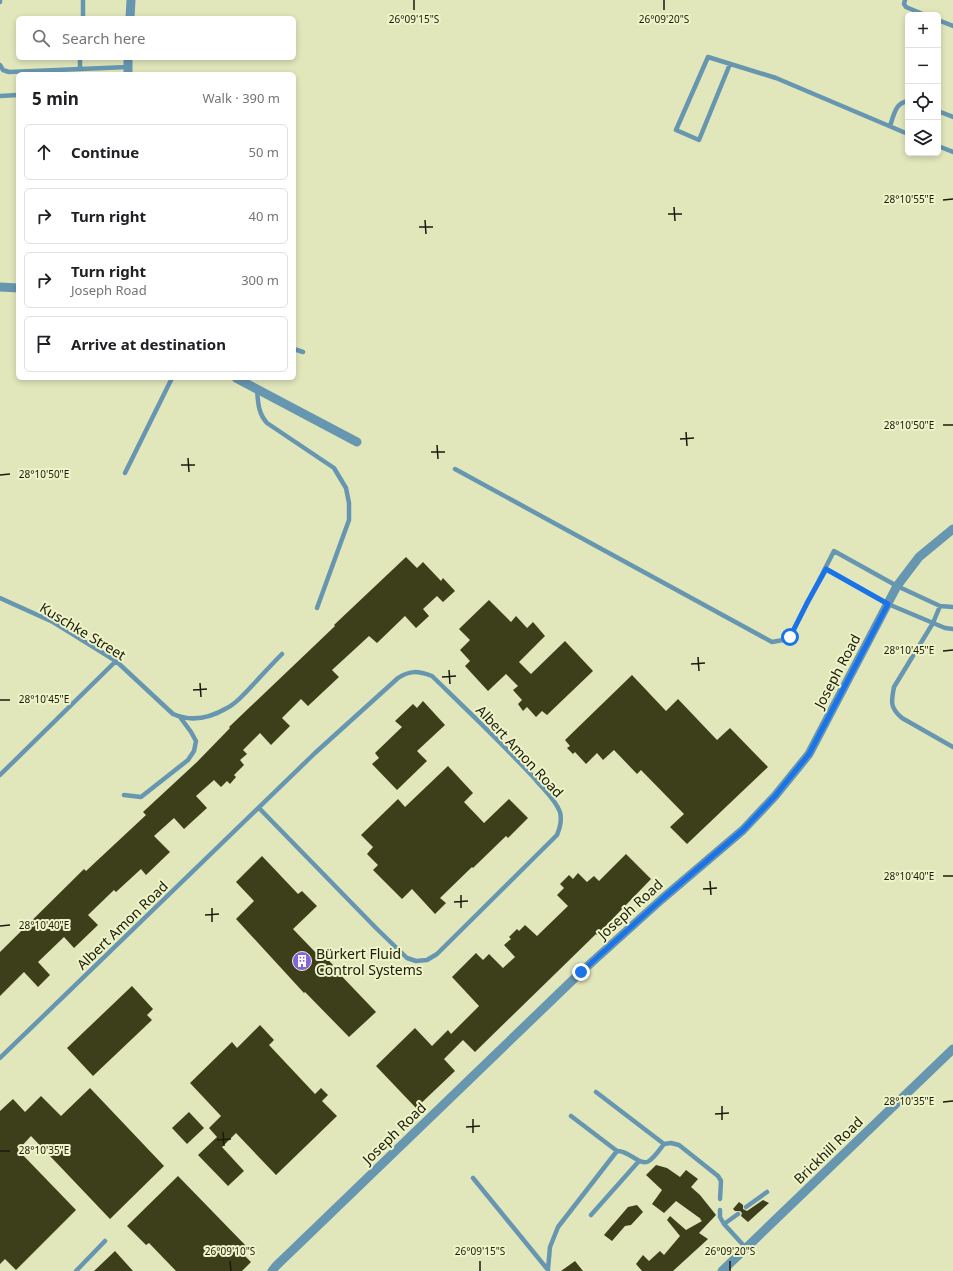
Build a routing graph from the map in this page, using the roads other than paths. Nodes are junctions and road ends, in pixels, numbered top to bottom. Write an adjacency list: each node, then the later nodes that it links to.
1 (84, 0): 5 (lane)
2 (132, 0): 6 (street)
3 (905, 0): 4 (lane)
4 (918, 12)
5 (82, 16)
6 (130, 16)
7 (941, 21): 8 (lane)
8 (953, 26)
9 (80, 60): 13 (lane)
10 (730, 64): 10 (lane); 19 (lane)
11 (0, 66): 13 (lane)
12 (128, 66): 13 (lane)
13 (80, 69)
14 (16, 95): 15 (lane)
15 (0, 96)
16 (905, 102): 19 (lane)
17 (941, 112): 18 (lane)
18 (953, 117)
19 (890, 126): 20 (lane)
20 (905, 133)
21 (941, 147): 22 (lane)
22 (953, 152)
23 (0, 287): 24 (street)
24 (16, 288)
25 (296, 350): 26 (lane)
26 (303, 352)
27 (171, 380): 32 (lane)
28 (240, 380): 29 (street)
29 (257, 389): 30 (street); 40 (lane)
30 (357, 442)
31 (455, 469): 34 (lane)
32 (125, 473)
33 (953, 529): 35 (street, Joseph Road)
34 (826, 569): 35 (lane); 37 (lane)
35 (897, 586): 37 (street, Joseph Road); 38 (lane)
36 (0, 598): 44 (lane, Kuschke Street)
37 (888, 604): 41 (lane); 69 (street, Joseph Road)
38 (940, 606): 39 (lane); 41 (lane)
39 (953, 607)
40 (317, 608)
41 (933, 623): 42 (lane); 46 (lane)
42 (953, 630)
43 (282, 654): 45 (lane)
44 (116, 661): 45 (lane, Kuschke Street); 47 (lane)
45 (180, 717): 48 (lane, Kuschke Street)
46 (953, 747)
47 (0, 775)
48 (124, 795)
49 (259, 808): 49 (lane, Albert Amon Road); 51 (lane, Albert Amon Road)
50 (953, 1049): 66 (street, Brickhill Road)
51 (0, 1058)
52 (596, 1092): 54 (lane)
53 (571, 1116): 55 (lane)
54 (664, 1144): 56 (lane); 59 (lane)
55 (617, 1152): 56 (lane); 67 (lane)
56 (639, 1161): 63 (lane)
57 (473, 1178): 67 (lane)
58 (767, 1192): 60 (lane)
59 (720, 1199)
60 (746, 1207)
61 (720, 1210): 64 (lane)
62 (738, 1214): 64 (lane)
63 (591, 1215)
64 (724, 1224): 66 (lane)
65 (105, 1241): 68 (lane)
66 (746, 1248): 70 (street, Brickhill Road)
67 (549, 1270)
68 (76, 1271)
69 (272, 1271)
70 (722, 1271)

